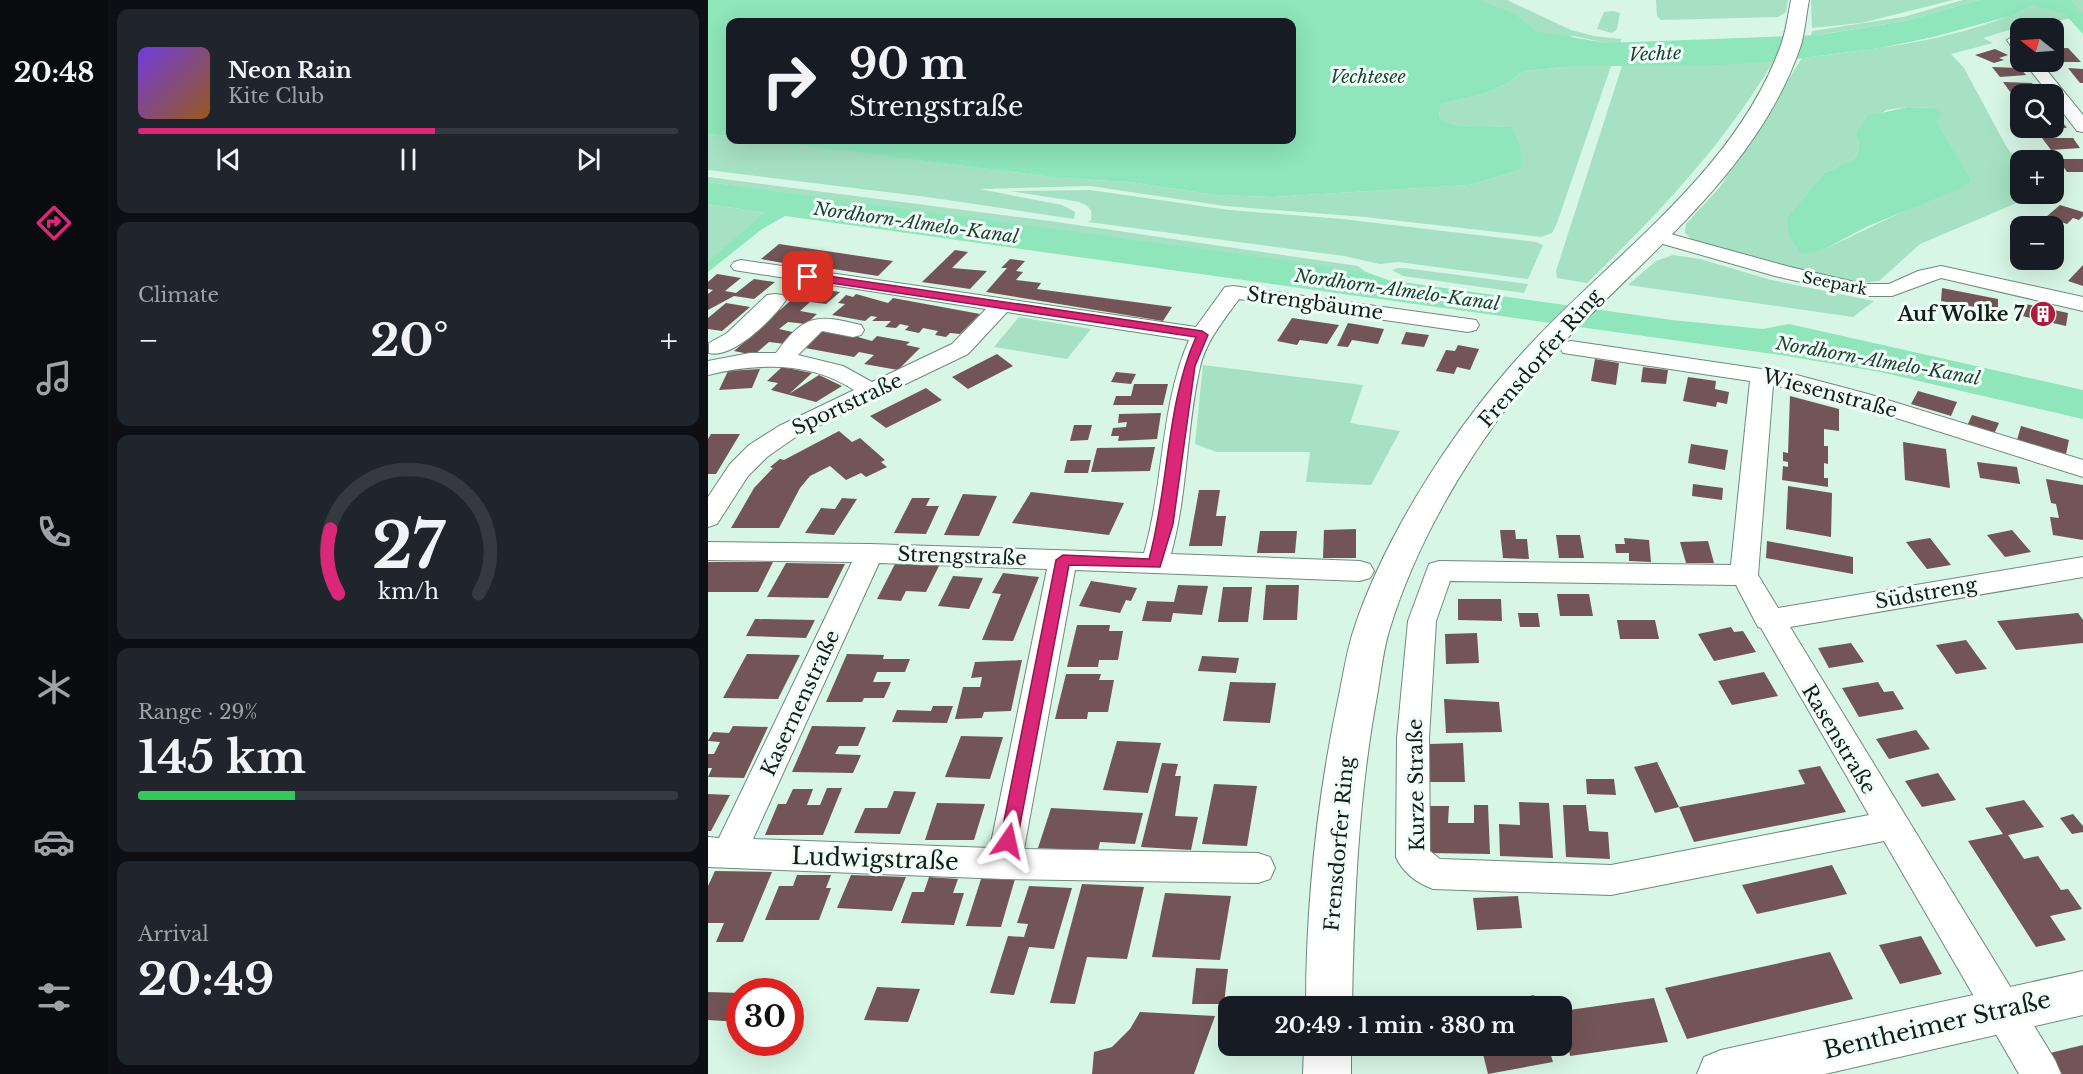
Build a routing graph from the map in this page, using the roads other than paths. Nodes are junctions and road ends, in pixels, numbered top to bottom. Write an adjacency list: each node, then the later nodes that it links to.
1 (1800, 0): 4 (street, Frensdorfer Ring)
2 (2040, 72): 3 (street)
3 (2083, 127)
4 (1656, 236): 7 (street, Seepark); 12 (street, Frensdorfer Ring)
5 (741, 266): 8 (street)
6 (776, 300): 13 (street)
7 (2083, 304)
8 (1001, 306): 11 (street); 16 (street, Sportstraße)
9 (1468, 325): 11 (street, Strengbäume)
10 (853, 330): 14 (street)
11 (1202, 335): 22 (street, Strengbäume)
12 (1562, 343): 15 (street, Wiesenstraße); 32 (street, Frensdorfer Ring)
13 (715, 356): 14 (street)
14 (783, 360): 16 (street)
15 (1762, 374): 17 (street, Wiesenstraße); 25 (street)
16 (872, 392): 18 (street, Sportstraße)
17 (2083, 469)
18 (708, 518)
19 (708, 551): 20 (street, Strengstraße)
20 (870, 553): 21 (street, Strengstraße); 28 (street, Kasernenstraße)
21 (1063, 560): 22 (street, Strengstraße); 29 (street)
22 (1155, 564): 23 (street, Strengstraße)
23 (1360, 571)
24 (2079, 572): 26 (street, Südstreng)
25 (1744, 576): 26 (street, Rasenstraße); 27 (street, Kurze Straße)
26 (1768, 620): 27 (street, Rasenstraße)
27 (1891, 825): 33 (street, Rasenstraße)
28 (718, 852): 29 (street, Ludwigstraße)
29 (1004, 864): 30 (street, Ludwigstraße)
30 (1258, 868)
31 (2083, 993): 33 (street, Bentheimer Straße)
32 (1329, 996)
33 (2003, 1010): 36 (street, Bentheimer Straße); 37 (street, Rasenstraße)
34 (1328, 1056): 35 (street)
35 (1327, 1074)
36 (1721, 1074)
37 (2041, 1074)

